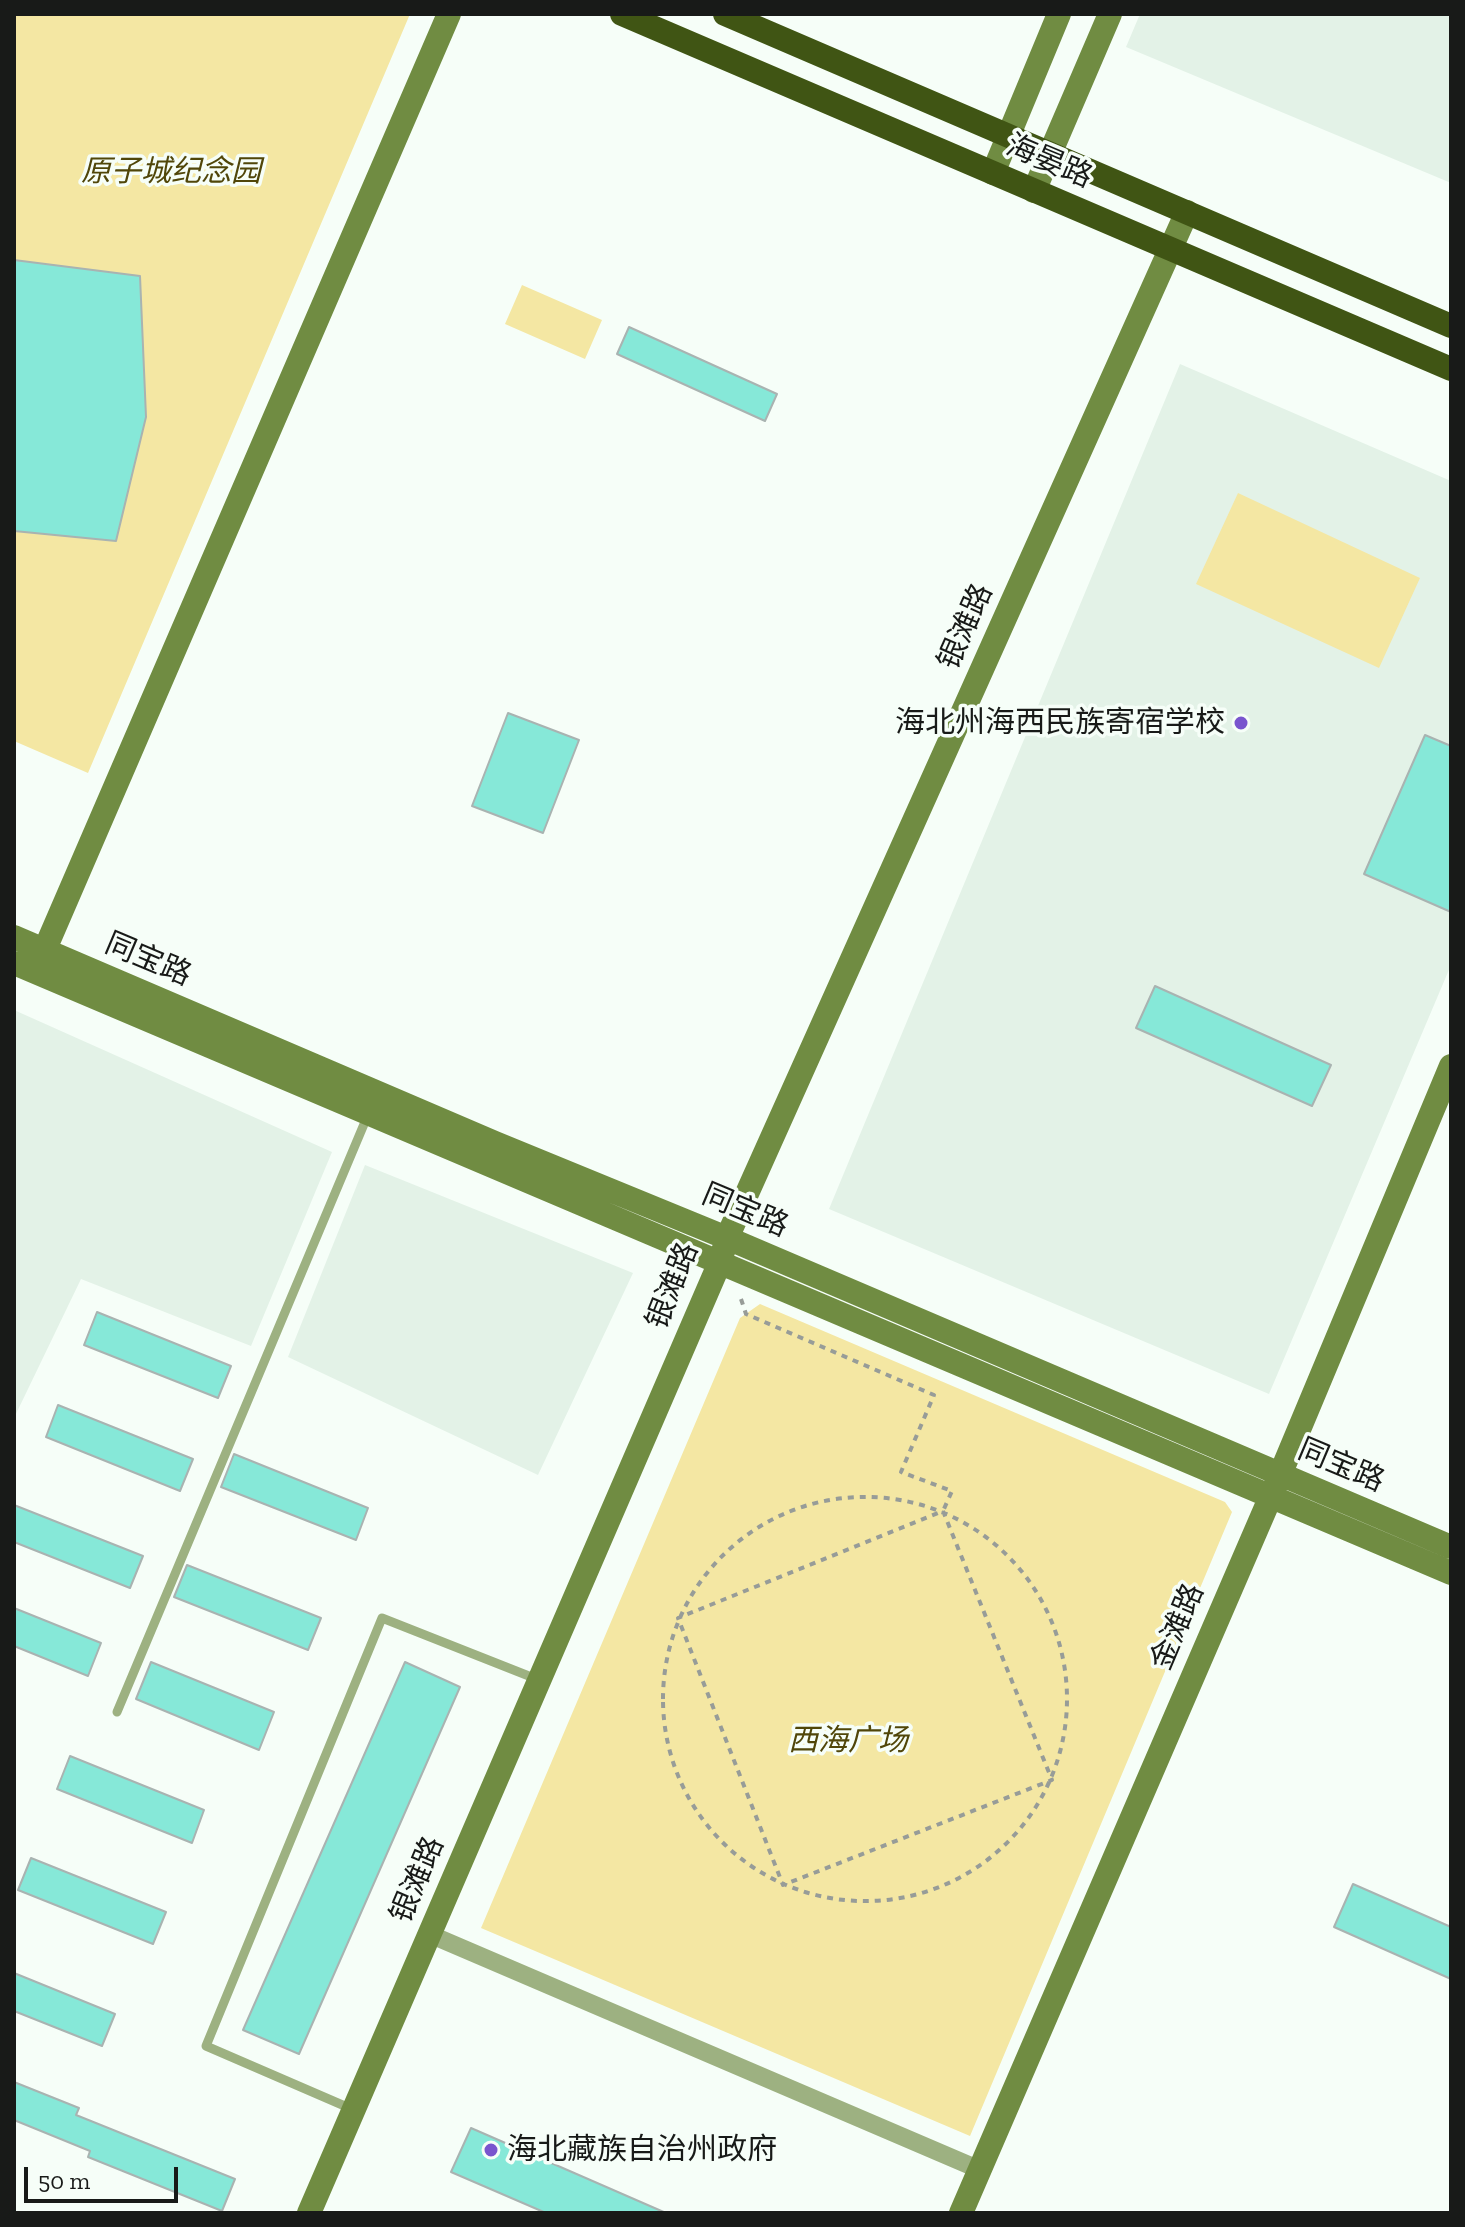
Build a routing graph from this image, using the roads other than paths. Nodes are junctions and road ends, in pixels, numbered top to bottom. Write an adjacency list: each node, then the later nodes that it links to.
1 (449, 14): 15 (street)
2 (622, 14): 8 (highway, 海晏路)
3 (725, 14): 6 (highway, 海晏路)
4 (1059, 14): 6 (street)
5 (1110, 14): 7 (street)
6 (1008, 136): 7 (highway, 海晏路); 8 (street)
7 (1050, 153): 9 (street); 10 (highway, 海晏路)
8 (993, 173): 9 (highway, 海晏路)
9 (1034, 191): 11 (highway, 海晏路)
10 (1187, 212): 11 (street, 银滩路); 12 (highway, 海晏路)
11 (1171, 250): 13 (highway, 海晏路); 18 (street, 银滩路)
12 (1451, 326)
13 (1451, 369)
14 (14, 937): 15 (street, 同宝路)
15 (31, 962): 17 (street, 同宝路); 18 (street, 同宝路)
16 (1451, 1066): 20 (street, 金滩路)
17 (369, 1113): 19 (street, 同宝路); 24 (lane)
18 (727, 1238): 19 (street, 银滩路); 20 (street, 同宝路)
19 (720, 1262): 20 (street, 同宝路); 23 (street, 银滩路)
20 (1275, 1485): 21 (street, 同宝路); 22 (street, 同宝路); 27 (street, 金滩路)
21 (1451, 1547)
22 (1451, 1573)
23 (539, 1680): 25 (street, 银滩路); 26 (lane)
24 (117, 1712)
25 (429, 1934): 26 (street, 银滩路); 27 (street)
26 (354, 2110): 28 (street, 银滩路)
27 (978, 2169): 29 (street, 金滩路)
28 (309, 2213)
29 (961, 2213)

